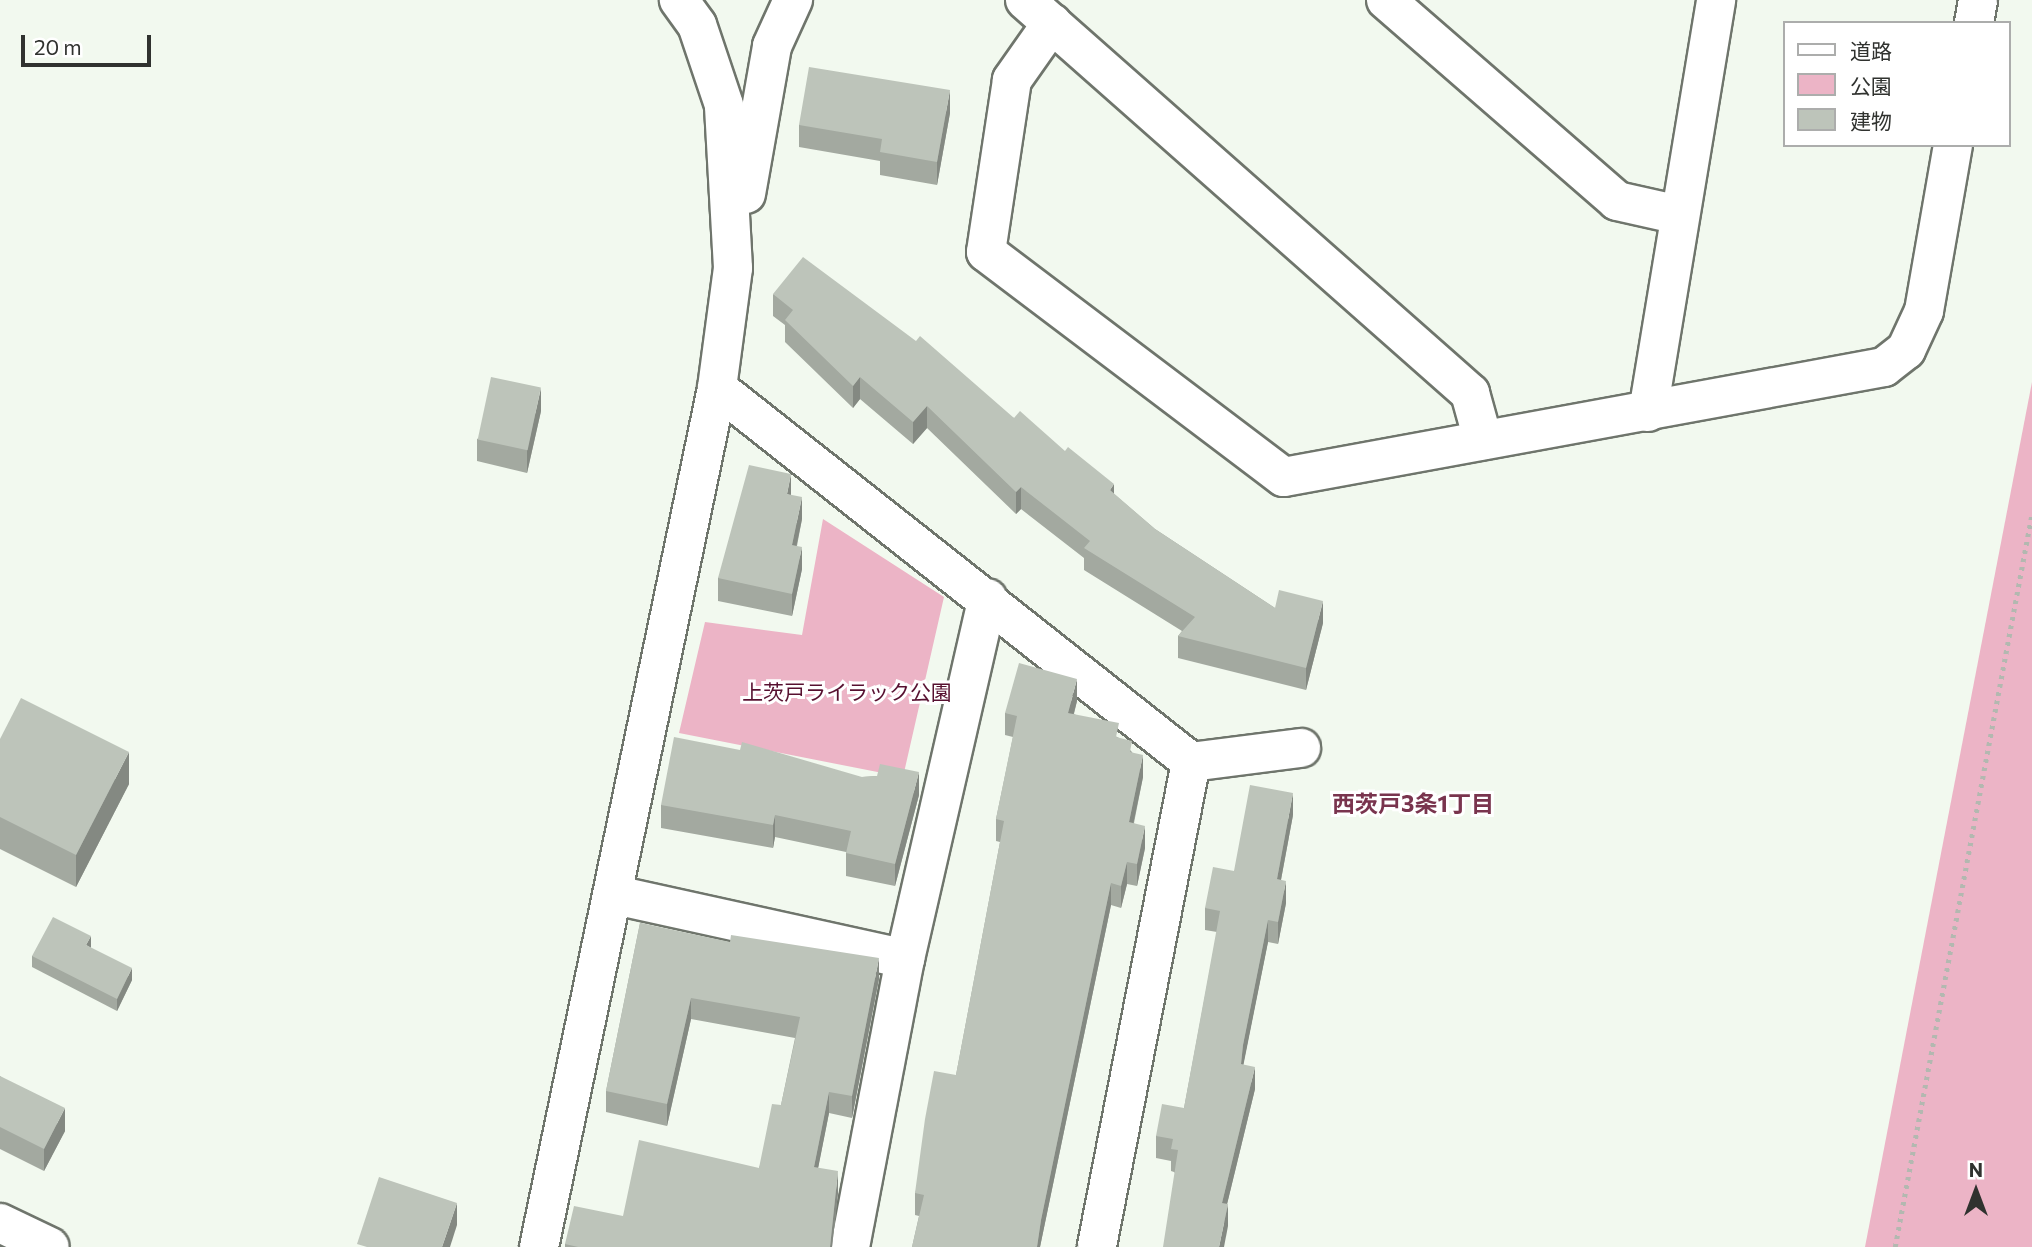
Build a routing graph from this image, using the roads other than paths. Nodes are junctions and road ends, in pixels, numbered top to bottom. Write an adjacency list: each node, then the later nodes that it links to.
1 (679, 0): 10 (street)
2 (793, 0): 10 (street)
3 (1386, 0): 9 (street)
4 (1716, 0): 9 (street)
5 (1978, 0): 7 (street)
6 (1038, 12): 13 (street); 13 (street)
7 (1974, 21)
8 (1952, 147): 12 (street)
9 (1679, 215): 12 (street)
10 (733, 268): 11 (street)
11 (717, 388): 14 (street); 17 (street)
12 (1648, 412): 13 (street)
13 (1483, 440)
14 (988, 598): 16 (street); 18 (street)
15 (1301, 748): 16 (street)
16 (1191, 762): 23 (street)
17 (615, 895): 18 (street); 21 (street)
18 (905, 959): 22 (street)
19 (0, 1223): 20 (street)
20 (50, 1247)
21 (539, 1247)
22 (850, 1247)
23 (1097, 1247)

